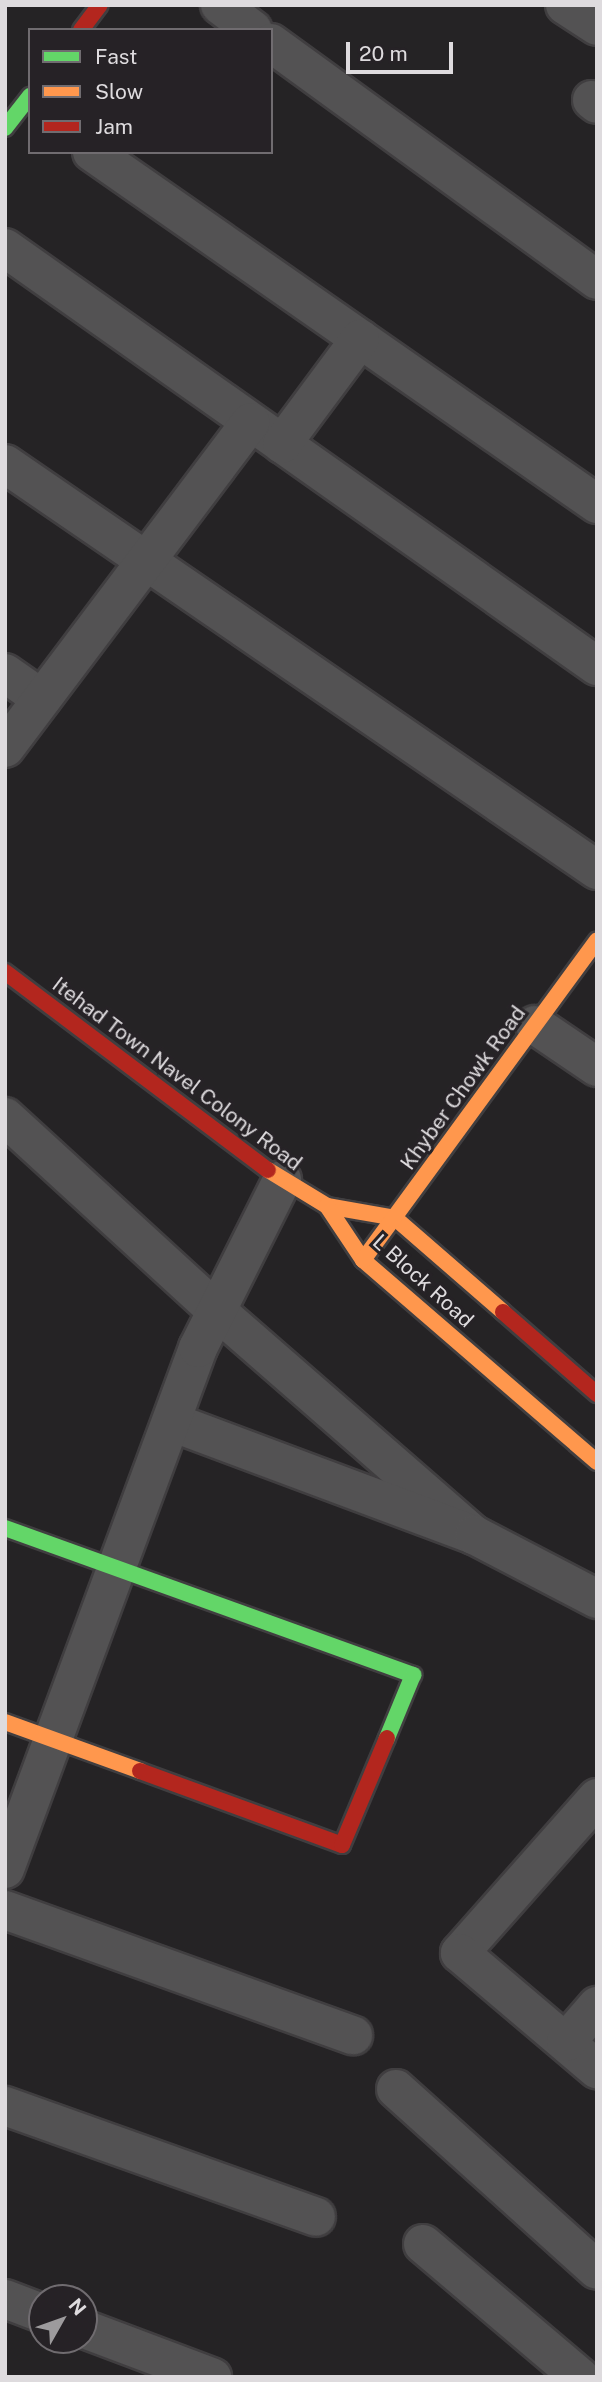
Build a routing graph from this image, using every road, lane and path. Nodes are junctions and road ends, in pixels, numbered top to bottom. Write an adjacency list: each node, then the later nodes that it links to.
1 (100, 5): 5 (street)
2 (220, 5): 6 (street)
3 (565, 5): 4 (street)
4 (597, 26)
5 (83, 28)
6 (250, 28)
7 (273, 44): 10 (street)
8 (95, 154): 11 (street)
9 (5, 248): 12 (street)
10 (597, 280)
11 (360, 339): 13 (street); 15 (street)
12 (251, 422): 13 (street); 16 (street)
13 (282, 443): 17 (street)
14 (5, 464): 16 (street)
15 (597, 503)
16 (146, 561): 19 (street); 21 (street)
17 (597, 666)
18 (5, 673): 19 (street)
19 (42, 699): 20 (street)
20 (5, 748)
21 (597, 870)
22 (593, 952): 24 (street, Khyber Chowk Road)
23 (5, 972): 27 (street, Itehad Town Navel Colony Road)
24 (535, 1025): 25 (street); 29 (street, Khyber Chowk Road)
25 (597, 1067)
26 (5, 1117): 31 (street)
27 (282, 1180): 28 (street, Itehad Town Navel Colony Road); 31 (street)
28 (327, 1206): 29 (street, L Block Road); 30 (street, L Block Road)
29 (395, 1218): 30 (street, Khyber Chowk Road); 32 (street, L Block Road)
30 (363, 1260): 34 (street, L Block Road)
31 (217, 1311): 33 (street); 36 (street)
32 (597, 1394)
33 (171, 1422): 36 (street); 37 (street)
34 (597, 1462)
35 (5, 1528): 37 (street)
36 (474, 1535): 38 (street)
37 (117, 1568): 40 (street); 40 (street)
38 (597, 1600)
39 (5, 1722): 40 (street)
40 (54, 1738): 42 (street)
41 (597, 1798): 46 (street)
42 (5, 1869)
43 (5, 1910): 45 (street)
44 (597, 2006): 46 (street)
45 (353, 2035)
46 (566, 2042): 47 (street)
47 (597, 2069)
48 (396, 2089): 52 (street)
49 (5, 2106): 50 (street)
50 (316, 2217)
51 (423, 2244): 57 (street)
52 (597, 2270)
53 (5, 2299): 54 (street)
54 (28, 2308)
55 (98, 2334): 56 (street)
56 (212, 2377)
57 (580, 2377)

